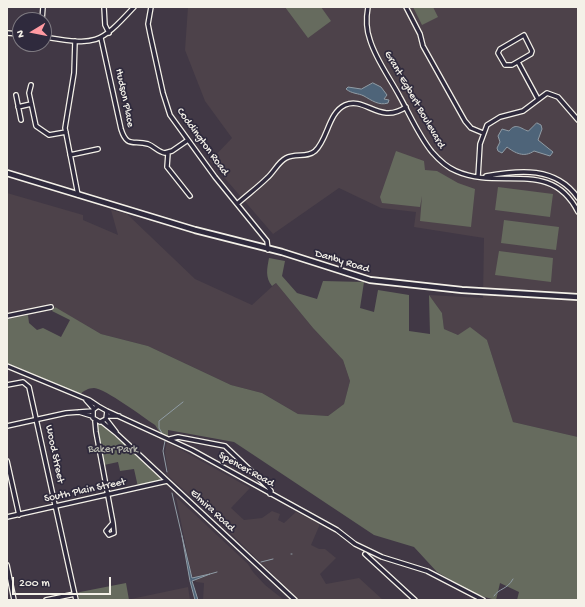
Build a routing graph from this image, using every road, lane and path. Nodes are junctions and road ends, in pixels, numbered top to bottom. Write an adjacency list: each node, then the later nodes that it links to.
1 (104, 7): 6 (street)
2 (134, 7): 6 (street)
3 (151, 7): 23 (street, Coddington Road)
4 (368, 7): 16 (street, Grant Egbert Boulevard)
5 (406, 7): 22 (street)
6 (109, 33): 8 (street)
7 (52, 38): 9 (street)
8 (101, 38): 9 (street); 25 (street, Hudson Place)
9 (75, 42): 21 (street)
10 (518, 62): 10 (street); 13 (street)
11 (31, 85): 14 (street)
12 (16, 95): 15 (street)
13 (538, 99): 18 (street); 22 (street)
14 (31, 104): 15 (street); 21 (street)
15 (18, 107): 19 (street)
16 (406, 107): 28 (street, Grant Egbert Boulevard); 34 (street)
17 (578, 111): 18 (street)
18 (573, 112): 20 (street)
19 (21, 120)
20 (578, 120)
21 (66, 132): 26 (street)
22 (483, 133): 28 (street)
23 (188, 140): 25 (street); 34 (street, Coddington Road)
24 (98, 149): 26 (street)
25 (168, 153): 31 (street)
26 (70, 155): 30 (street)
27 (7, 174): 30 (main road, Danby Road)
28 (478, 177): 29 (street, Grant Egbert Boulevard); 32 (street, Grant Egbert Boulevard)
29 (576, 192): 32 (street); 33 (street, Grant Egbert Boulevard)
30 (78, 195): 37 (main road, Danby Road)
31 (190, 196)
32 (570, 198): 35 (street, Grant Egbert Boulevard)
33 (578, 198)
34 (237, 204): 37 (street, Coddington Road)
35 (576, 204): 36 (street, Grant Egbert Boulevard)
36 (578, 212)
37 (268, 250): 38 (main road, Danby Road)
38 (578, 297)
39 (51, 307): 40 (street)
40 (7, 316)
41 (7, 366): 43 (street)
42 (7, 385): 51 (street, Wood Street)
43 (86, 399): 44 (street); 45 (street)
44 (98, 406): 45 (street); 46 (street)
45 (93, 410): 47 (street); 48 (street)
46 (107, 410): 49 (street); 50 (street, Spencer Road)
47 (79, 412): 48 (street); 51 (street)
48 (92, 416): 52 (street)
49 (107, 417): 50 (street, Spencer Road); 53 (street); 55 (street, Elmira Road)
50 (120, 417): 56 (street, Spencer Road)
51 (37, 420): 54 (street); 61 (street, Wood Street)
52 (95, 421): 53 (street); 60 (street)
53 (102, 422): 55 (street, Elmira Road)
54 (7, 426)
55 (117, 434): 58 (street, Elmira Road)
56 (170, 439): 59 (street, Spencer Road); 59 (street)
57 (7, 461): 62 (street)
58 (167, 481): 60 (street, South Plain Street); 71 (street, Elmira Road)
59 (270, 494): 73 (street, Spencer Road)
60 (108, 496): 61 (street, South Plain Street); 64 (street)
61 (56, 506): 62 (street, South Plain Street); 67 (street, Wood Street)
62 (19, 514): 63 (street, South Plain Street)
63 (7, 517)
64 (113, 523)
65 (365, 554): 72 (street)
66 (7, 565): 68 (street)
67 (75, 594): 69 (street); 70 (street, Wood Street)
68 (14, 600)
69 (46, 600)
70 (76, 600)
71 (295, 600)
72 (415, 600)
73 (483, 600)

